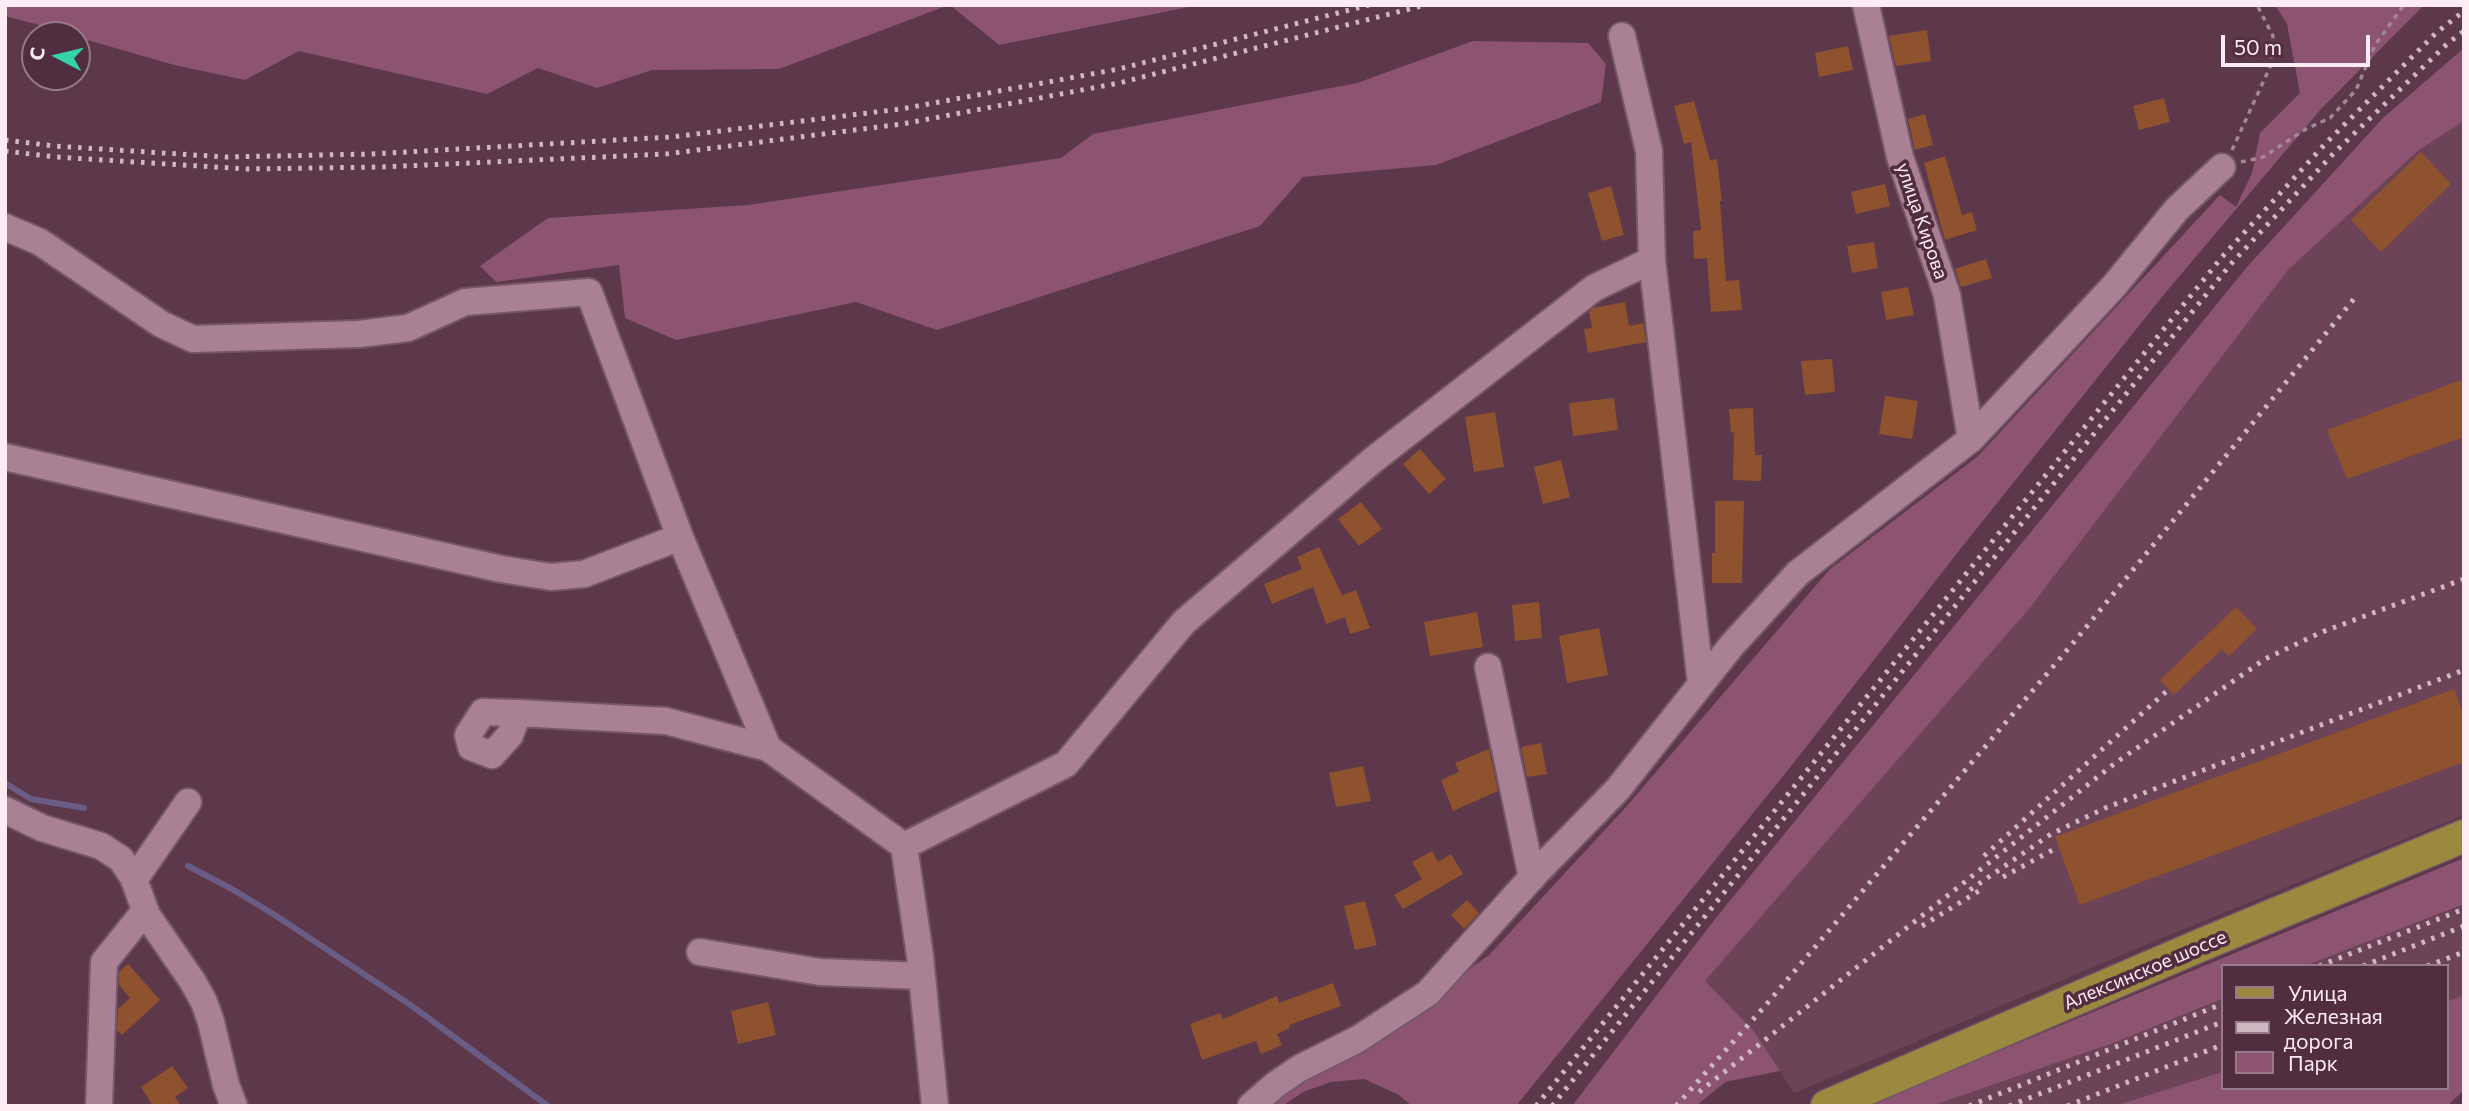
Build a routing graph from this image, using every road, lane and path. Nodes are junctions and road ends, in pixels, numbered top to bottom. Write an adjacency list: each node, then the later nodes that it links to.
1 (1866, 5): 8 (street, улица Кирова)
2 (2257, 5): 5 (path)
3 (2404, 5): 5 (path)
4 (1622, 36): 7 (street)
5 (2222, 167): 8 (street)
6 (5, 227): 10 (street)
7 (1653, 260): 12 (street); 18 (street)
8 (1972, 439): 12 (street)
9 (5, 457): 10 (street)
10 (680, 537): 14 (street)
11 (1488, 667): 19 (street)
12 (1701, 684): 19 (street)
13 (518, 713): 14 (street)
14 (768, 748): 18 (street)
15 (188, 802): 20 (street)
16 (5, 810): 20 (street)
17 (2464, 836): 28 (main road, Алексинское шоссе)
18 (904, 846): 23 (street)
19 (1532, 878): 27 (street)
20 (134, 880): 21 (street)
21 (145, 911): 24 (street); 25 (street)
22 (700, 952): 23 (street)
23 (922, 976): 26 (street)
24 (99, 1106)
25 (234, 1106)
26 (935, 1106)
27 (1251, 1106)
28 (1827, 1106)

